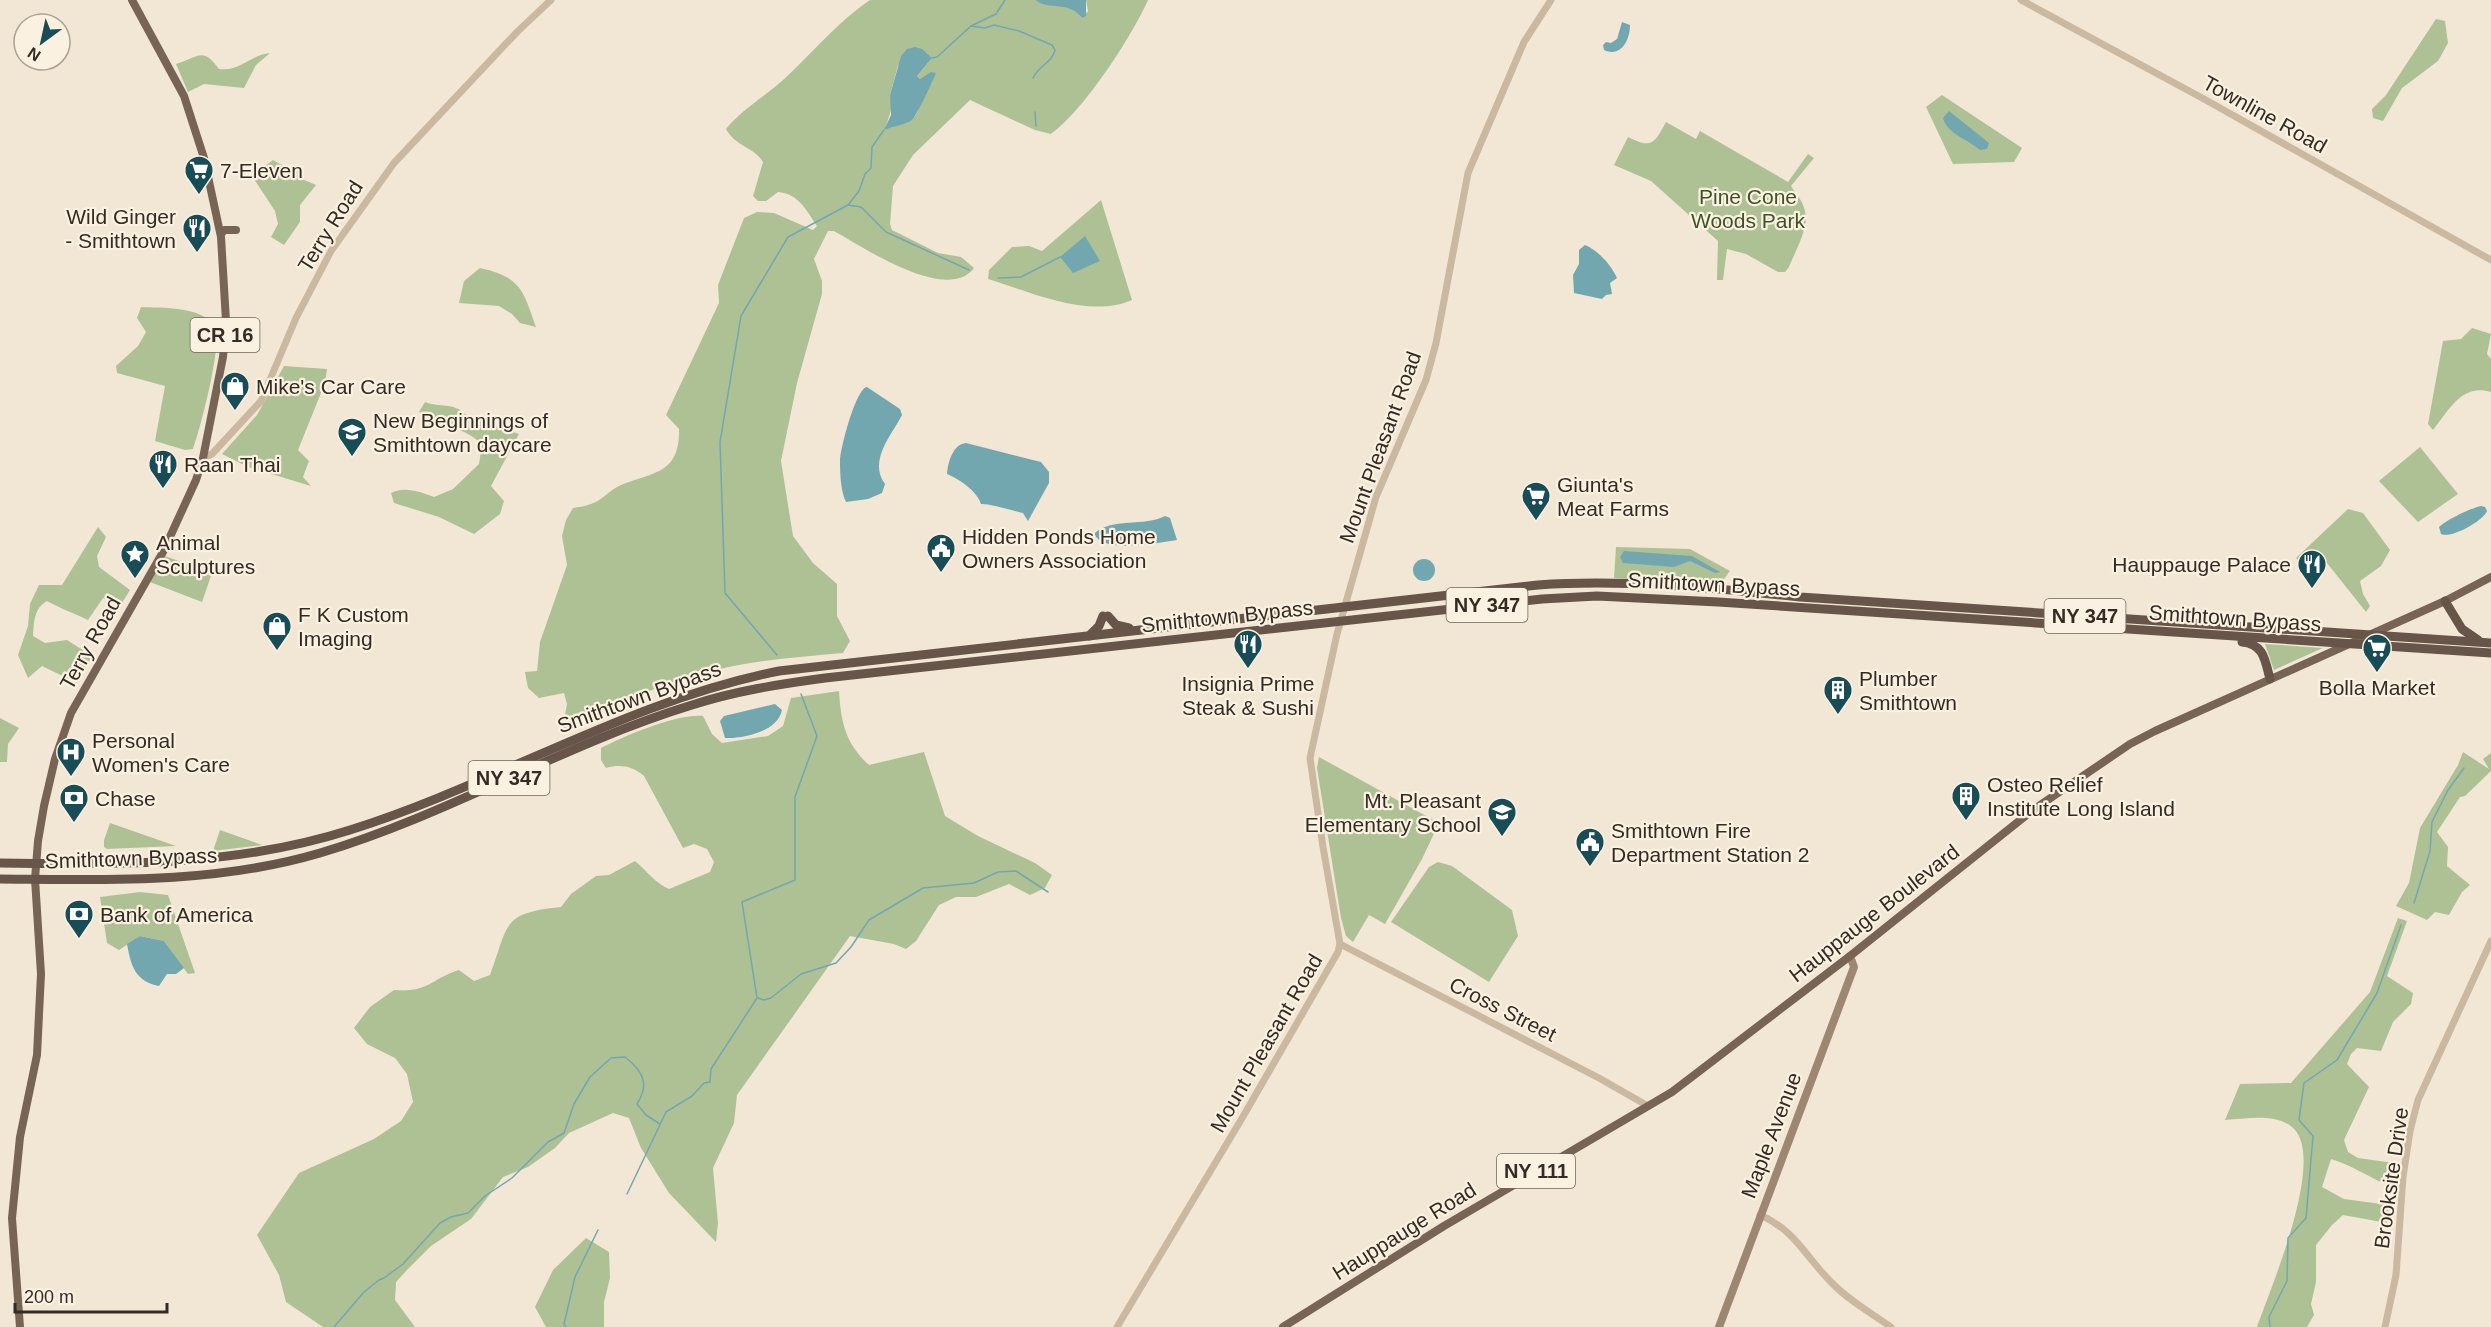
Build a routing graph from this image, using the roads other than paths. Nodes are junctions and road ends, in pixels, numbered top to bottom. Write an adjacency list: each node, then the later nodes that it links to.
1 (132, 0): 6 (main road, CR 16)
2 (551, 0): 8 (street, Terry Road)
3 (1551, 0): 11 (street, Mount Pleasant Road)
4 (2020, 0): 7 (street, Townline Road)
5 (236, 230): 6 (main road)
6 (221, 234): 8 (main road, CR 16)
7 (2491, 260)
8 (203, 458): 22 (main road, Terry Road / CR 16)
9 (2491, 577): 10 (main road, Hauppauge Boulevard / NY 111)
10 (2445, 602): 15 (main road, Hauppauge Boulevard / NY 111); 17 (highway)
11 (1344, 605): 12 (street, Mount Pleasant Road); 13 (highway, Smithtown Bypass / NY 347); 15 (highway, Smithtown Bypass / NY 347)
12 (1340, 621): 14 (highway, Smithtown Bypass / NY 347); 24 (highway, Smithtown Bypass / NY 347); 26 (street, Mount Pleasant Road)
13 (1140, 630): 16 (highway, Smithtown Bypass / NY 347); 16 (highway)
14 (2208, 634): 18 (highway, Smithtown Bypass / NY 347); 20 (highway)
15 (2371, 634): 17 (highway, Smithtown Bypass / NY 347); 18 (main road, Hauppauge Boulevard / NY 111)
16 (1089, 636): 22 (highway, Smithtown Bypass / NY 347)
17 (2486, 643)
18 (2348, 644): 19 (highway, Smithtown Bypass / NY 347); 20 (main road, Hauppauge Boulevard / NY 111)
19 (2491, 653)
20 (2270, 679): 27 (main road, Hauppauge Boulevard / NY 111)
21 (0, 863): 22 (highway, Smithtown Bypass / NY 347)
22 (36, 863): 24 (main road, Terry Road / CR 16)
23 (0, 879): 24 (highway, Smithtown Bypass / NY 347)
24 (36, 879): 31 (main road, Terry Road / CR 16)
25 (2491, 941): 36 (street, Brooksite Drive)
26 (1340, 944): 29 (street, Cross Street); 32 (street, Mount Pleasant Road)
27 (1850, 956): 28 (main road, Hauppauge Boulevard / NY 111); 30 (main road, Maple Avenue)
28 (1784, 1007): 29 (main road, Hauppauge Road / NY 111)
29 (1648, 1106): 33 (main road, Hauppauge Road / NY 111)
30 (1760, 1215): 34 (main road, Maple Avenue); 35 (street)
31 (20, 1327)
32 (1117, 1327)
33 (1283, 1327)
34 (1719, 1327)
35 (1892, 1327)
36 (2385, 1327)

